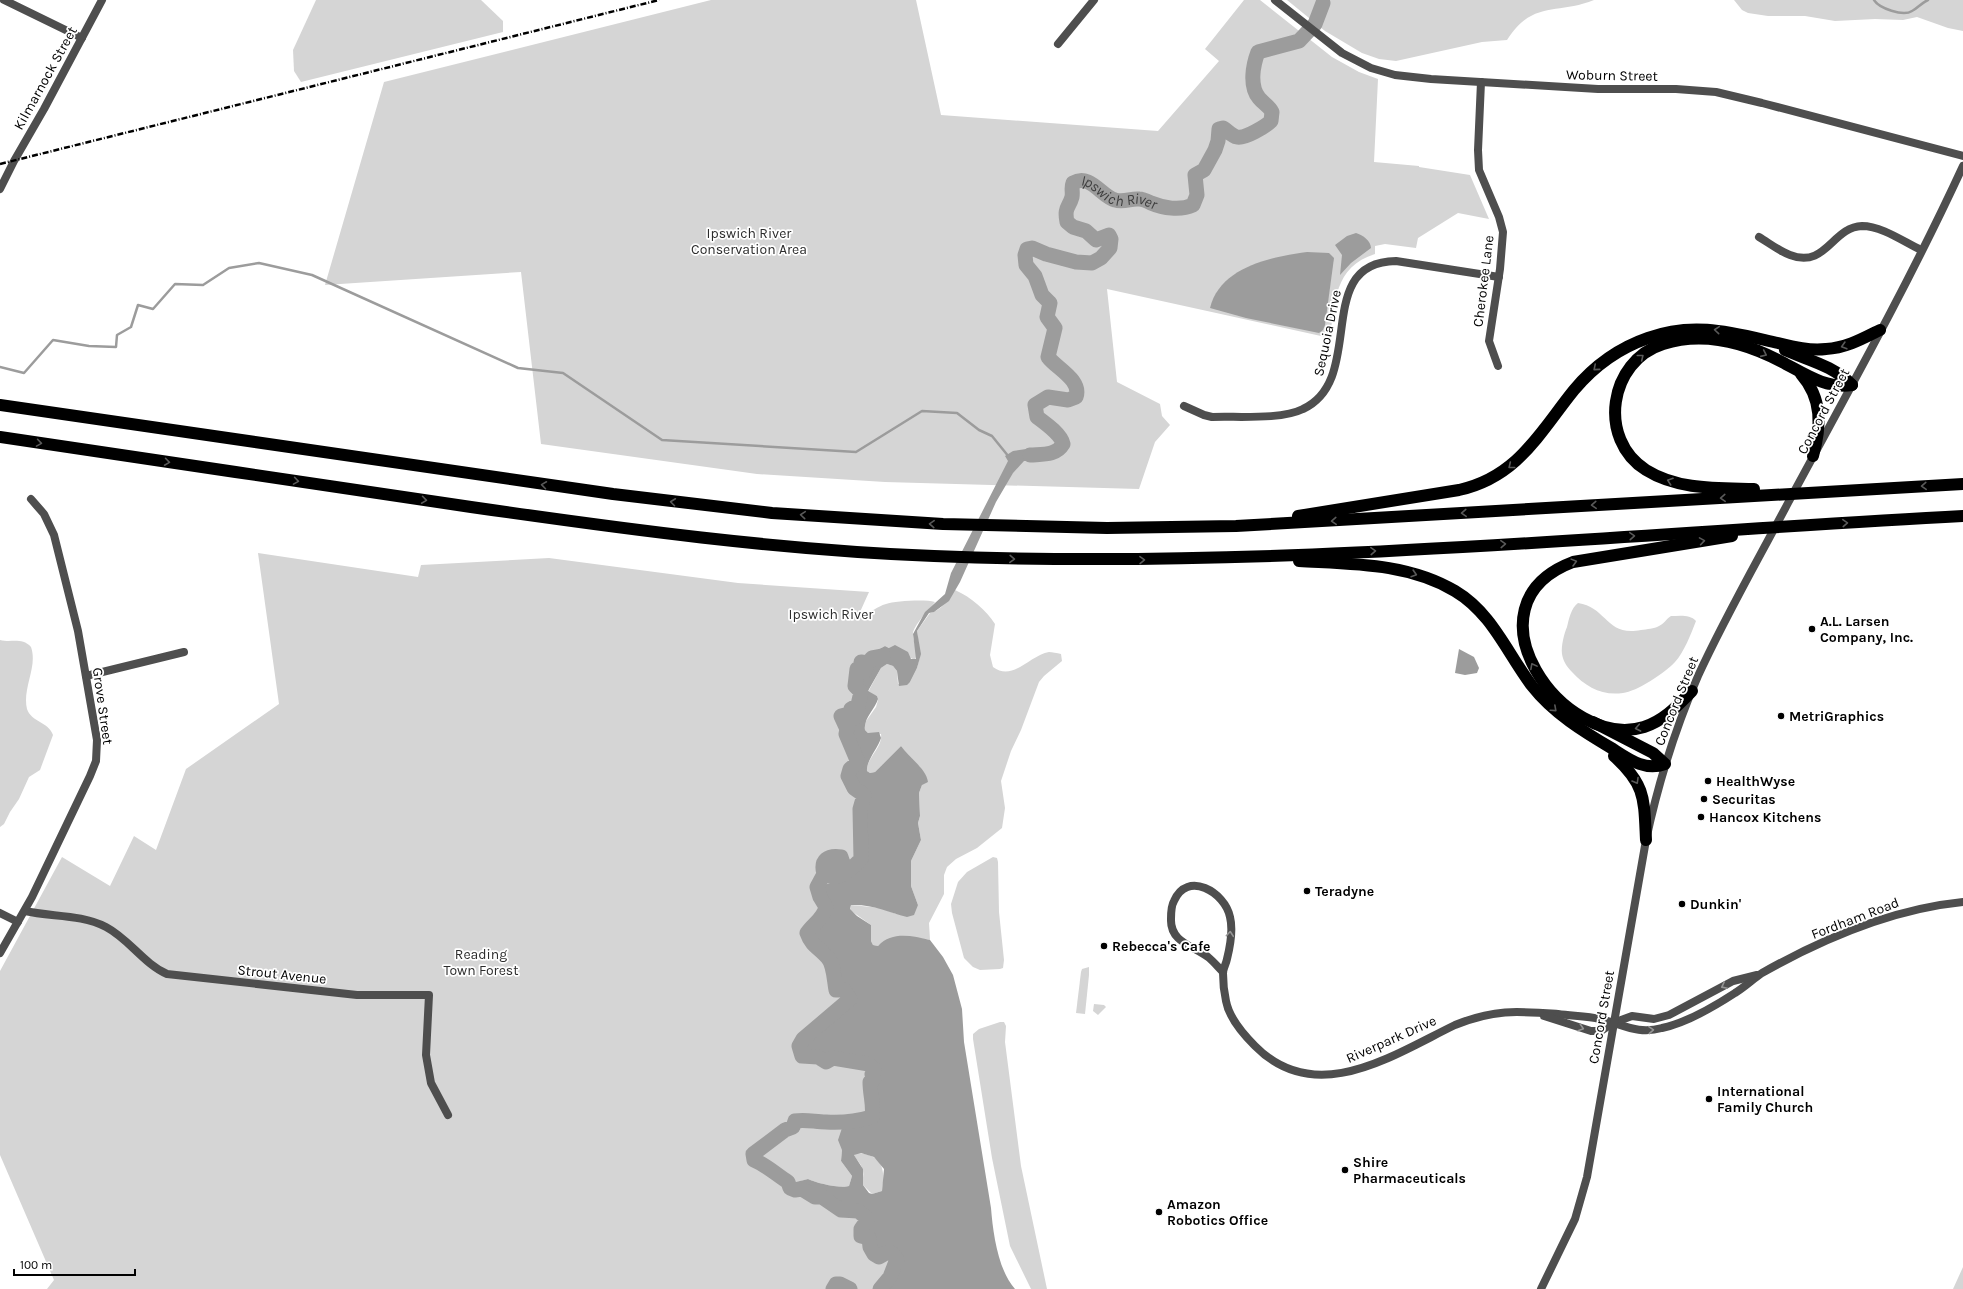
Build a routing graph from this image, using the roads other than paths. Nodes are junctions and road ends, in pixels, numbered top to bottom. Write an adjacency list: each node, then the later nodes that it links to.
1 (4, 0): 5 (street)
2 (102, 0): 5 (street, Kilmarnock Street)
3 (1094, 0): 6 (street)
4 (1275, 0): 7 (street, Woburn Street)
5 (82, 38): 10 (street, Kilmarnock Street)
6 (1058, 44)
7 (1481, 82): 8 (street, Woburn Street); 13 (street, Cherokee Lane)
8 (1963, 156)
9 (1963, 166): 12 (street, Concord Street)
10 (0, 189)
11 (1759, 237): 12 (street)
12 (1921, 250): 14 (street, Concord Street)
13 (1499, 277): 16 (street, Cherokee Lane); 20 (street, Sequoia Drive)
14 (1880, 330): 15 (highway, one-way to 15); 18 (street, Concord Street)
15 (1755, 338): 18 (highway); 27 (highway, one-way to 27)
16 (1498, 366)
17 (1799, 372): 18 (highway); 22 (highway); 24 (highway, one-way to 17)
18 (1852, 385): 22 (street, Concord Street)
19 (0, 405): 27 (highway, one-way to 19)
20 (1184, 406)
21 (0, 437): 29 (highway, one-way to 29)
22 (1813, 456): 32 (street, Concord Street)
23 (1963, 484): 24 (highway, one-way to 24)
24 (1763, 492): 27 (highway, one-way to 27)
25 (31, 499): 31 (street, Grove Street)
26 (1963, 516): 28 (highway, one-way to 26)
27 (1236, 526)
28 (1748, 531): 29 (highway, one-way to 28); 33 (highway, one-way to 28)
29 (1236, 558): 34 (highway, one-way to 34)
30 (184, 652): 31 (street)
31 (86, 676): 38 (street, Grove Street)
32 (1692, 691): 33 (highway, one-way to 33); 35 (street, Concord Street)
33 (1593, 722): 35 (highway)
34 (1588, 735): 35 (highway); 36 (highway, one-way to 36)
35 (1665, 764): 36 (street, Concord Street)
36 (1646, 840): 45 (street, Concord Street)
37 (1963, 902): 43 (street, Fordham Road)
38 (25, 911): 40 (street, Grove Street); 46 (street, Strout Avenue)
39 (0, 913): 40 (street)
40 (18, 922): 41 (street, Grove Street)
41 (0, 953)
42 (1223, 972): 42 (street, Riverpark Drive, one-way to 42); 44 (street, Riverpark Drive)
43 (1761, 974): 45 (street, Fordham Road, one-way to 45); 45 (street, Fordham Road, one-way to 43)
44 (1530, 1012): 45 (street, Riverpark Drive); 45 (street, Riverpark Drive, one-way to 45)
45 (1613, 1023): 47 (street, Concord Street)
46 (448, 1115)
47 (1541, 1289)

